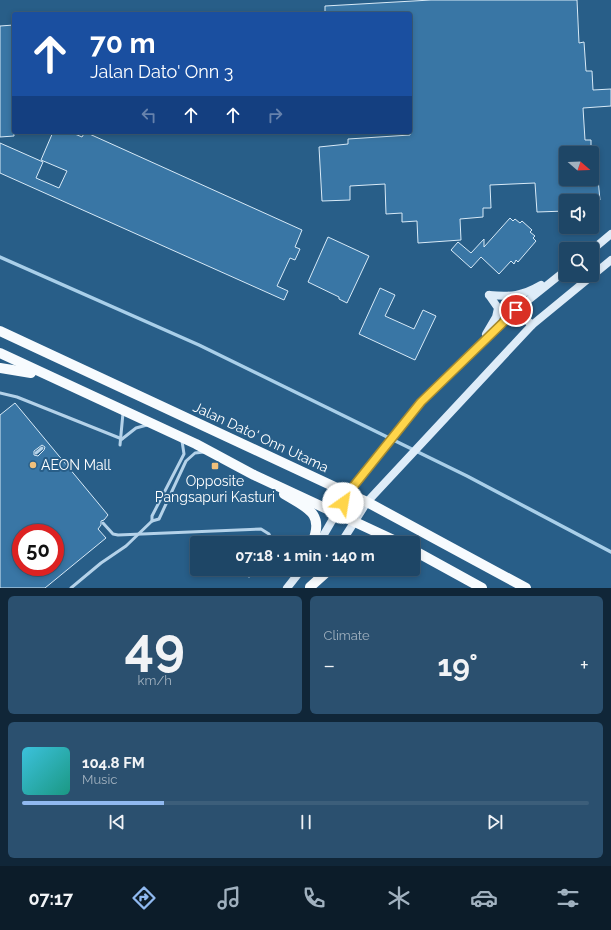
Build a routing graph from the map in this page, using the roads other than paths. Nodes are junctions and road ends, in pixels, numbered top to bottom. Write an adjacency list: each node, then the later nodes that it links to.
1 (611, 234): 2 (main road)
2 (599, 244)
3 (611, 260): 7 (main road)
4 (559, 275): 9 (main road)
5 (559, 276): 6 (main road)
6 (516, 310): 7 (main road); 9 (main road)
7 (532, 325): 26 (main road)
8 (0, 331): 25 (main road, Jalan Dato' Onn Utama)
9 (475, 351): 25 (main road)
10 (0, 353): 12 (main road)
11 (0, 368): 12 (main road)
12 (60, 382): 14 (main road)
13 (0, 393): 17 (lane)
14 (123, 411): 15 (main road); 17 (lane)
15 (150, 424): 16 (main road); 17 (lane)
16 (180, 437): 21 (main road); 23 (lane)
17 (122, 439): 18 (lane)
18 (120, 445)
19 (42, 448): 20 (lane)
20 (36, 453)
21 (212, 453): 22 (main road); 24 (lane)
22 (254, 475): 27 (main road); 32 (main road)
23 (170, 479): 24 (lane); 28 (lane)
24 (178, 481): 28 (lane)
25 (348, 493): 26 (main road, Jalan Dato' Onn Utama); 27 (main road)
26 (367, 502): 29 (main road); 44 (main road, Jalan Dato' Onn Utama)
27 (338, 513): 29 (main road); 33 (main road)
28 (152, 521): 40 (lane)
29 (355, 522): 34 (main road); 35 (main road)
30 (103, 523): 31 (lane, bridge)
31 (270, 536)
32 (314, 536)
33 (323, 536)
34 (346, 536)
35 (386, 536)
36 (420, 554): 43 (main road)
37 (296, 576): 41 (main road)
38 (318, 576): 42 (main road)
39 (323, 576): 42 (main road)
40 (71, 588)
41 (287, 588)
42 (310, 588)
43 (482, 588)
44 (526, 588)

